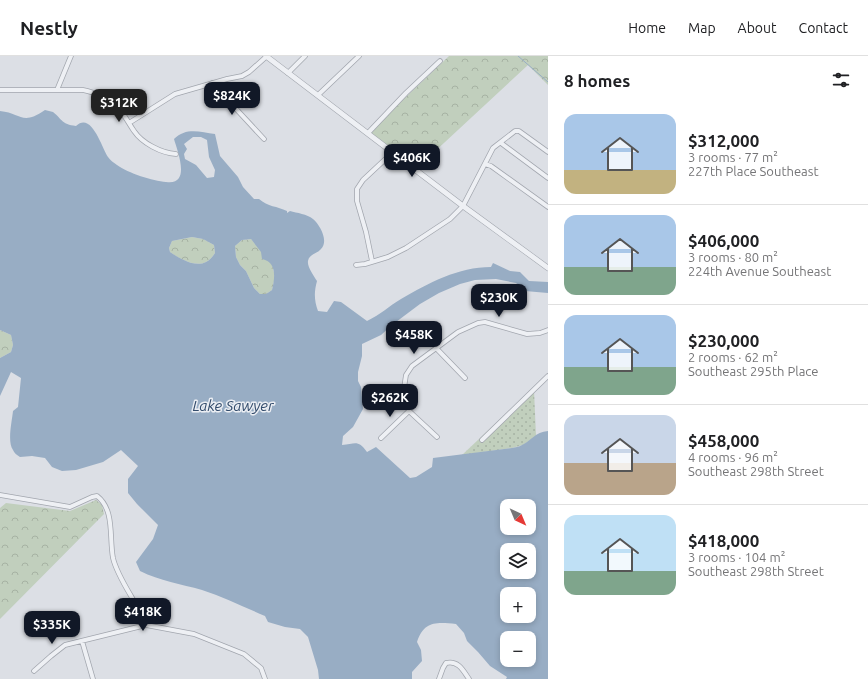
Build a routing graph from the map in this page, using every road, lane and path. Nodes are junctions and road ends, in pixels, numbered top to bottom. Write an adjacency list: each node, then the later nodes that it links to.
1 (71, 56): 9 (street)
2 (266, 56): 6 (street); 7 (street)
3 (304, 56): 6 (street)
4 (359, 56): 10 (street)
5 (440, 61): 12 (street)
6 (288, 72): 10 (street)
7 (212, 83): 11 (street); 13 (street)
8 (0, 90): 9 (street)
9 (57, 90): 11 (street)
10 (318, 95): 12 (street)
11 (129, 123): 17 (street)
12 (368, 133): 15 (street)
13 (264, 138)
14 (501, 143): 16 (street); 18 (street); 19 (street)
15 (393, 152): 20 (street); 22 (street)
16 (548, 152)
17 (176, 154)
18 (485, 164): 20 (street); 21 (street)
19 (548, 178)
20 (463, 206): 22 (street); 24 (street)
21 (548, 207)
22 (372, 261): 23 (street)
23 (356, 265)
24 (548, 268)
25 (548, 330): 26 (street)
26 (436, 348): 28 (street); 29 (street)
27 (548, 376): 32 (street)
28 (465, 378)
29 (410, 411): 30 (street); 31 (street)
30 (437, 436)
31 (380, 438)
32 (482, 440)
33 (0, 495): 34 (street)
34 (146, 625): 35 (street); 38 (street)
35 (82, 641): 36 (street); 37 (street)
36 (34, 671)
37 (93, 679)
38 (265, 679)
39 (439, 679): 40 (street)
40 (469, 679)

